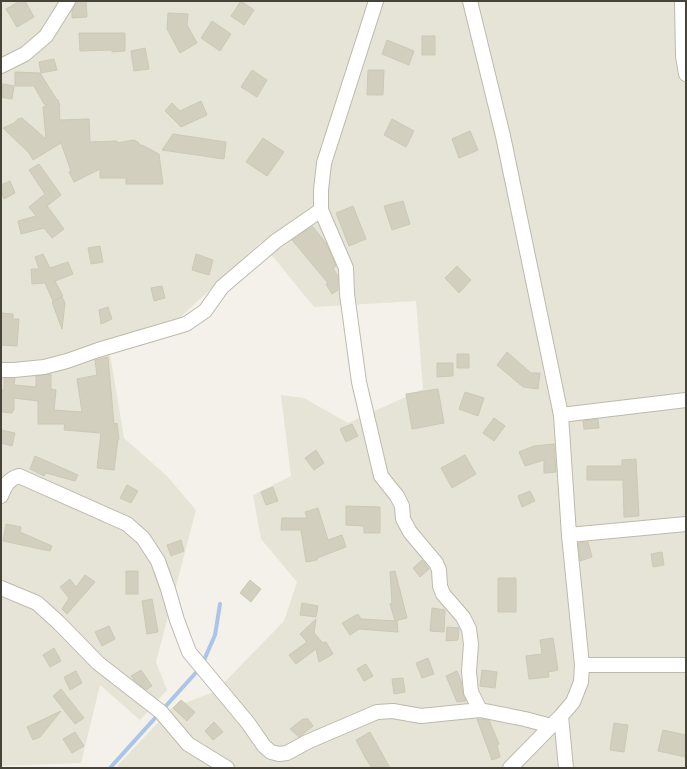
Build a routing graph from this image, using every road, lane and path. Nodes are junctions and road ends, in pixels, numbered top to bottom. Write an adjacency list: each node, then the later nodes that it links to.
1 (68, 1): 6 (street)
2 (376, 1): 8 (street)
3 (470, 1): 11 (street)
4 (682, 1): 5 (street)
5 (684, 55): 7 (street)
6 (1, 66)
7 (686, 74)
8 (321, 210): 9 (street); 18 (street)
9 (1, 370)
10 (686, 400): 11 (street)
11 (561, 415): 14 (street)
12 (1, 496): 18 (street)
13 (686, 524): 14 (street)
14 (568, 535): 16 (street)
15 (1, 588): 22 (street)
16 (582, 665): 17 (street); 19 (street)
17 (686, 665)
18 (480, 710): 20 (street)
19 (561, 716): 20 (street); 21 (street)
20 (550, 726): 23 (street)
21 (567, 767)
22 (227, 768)
23 (510, 768)

